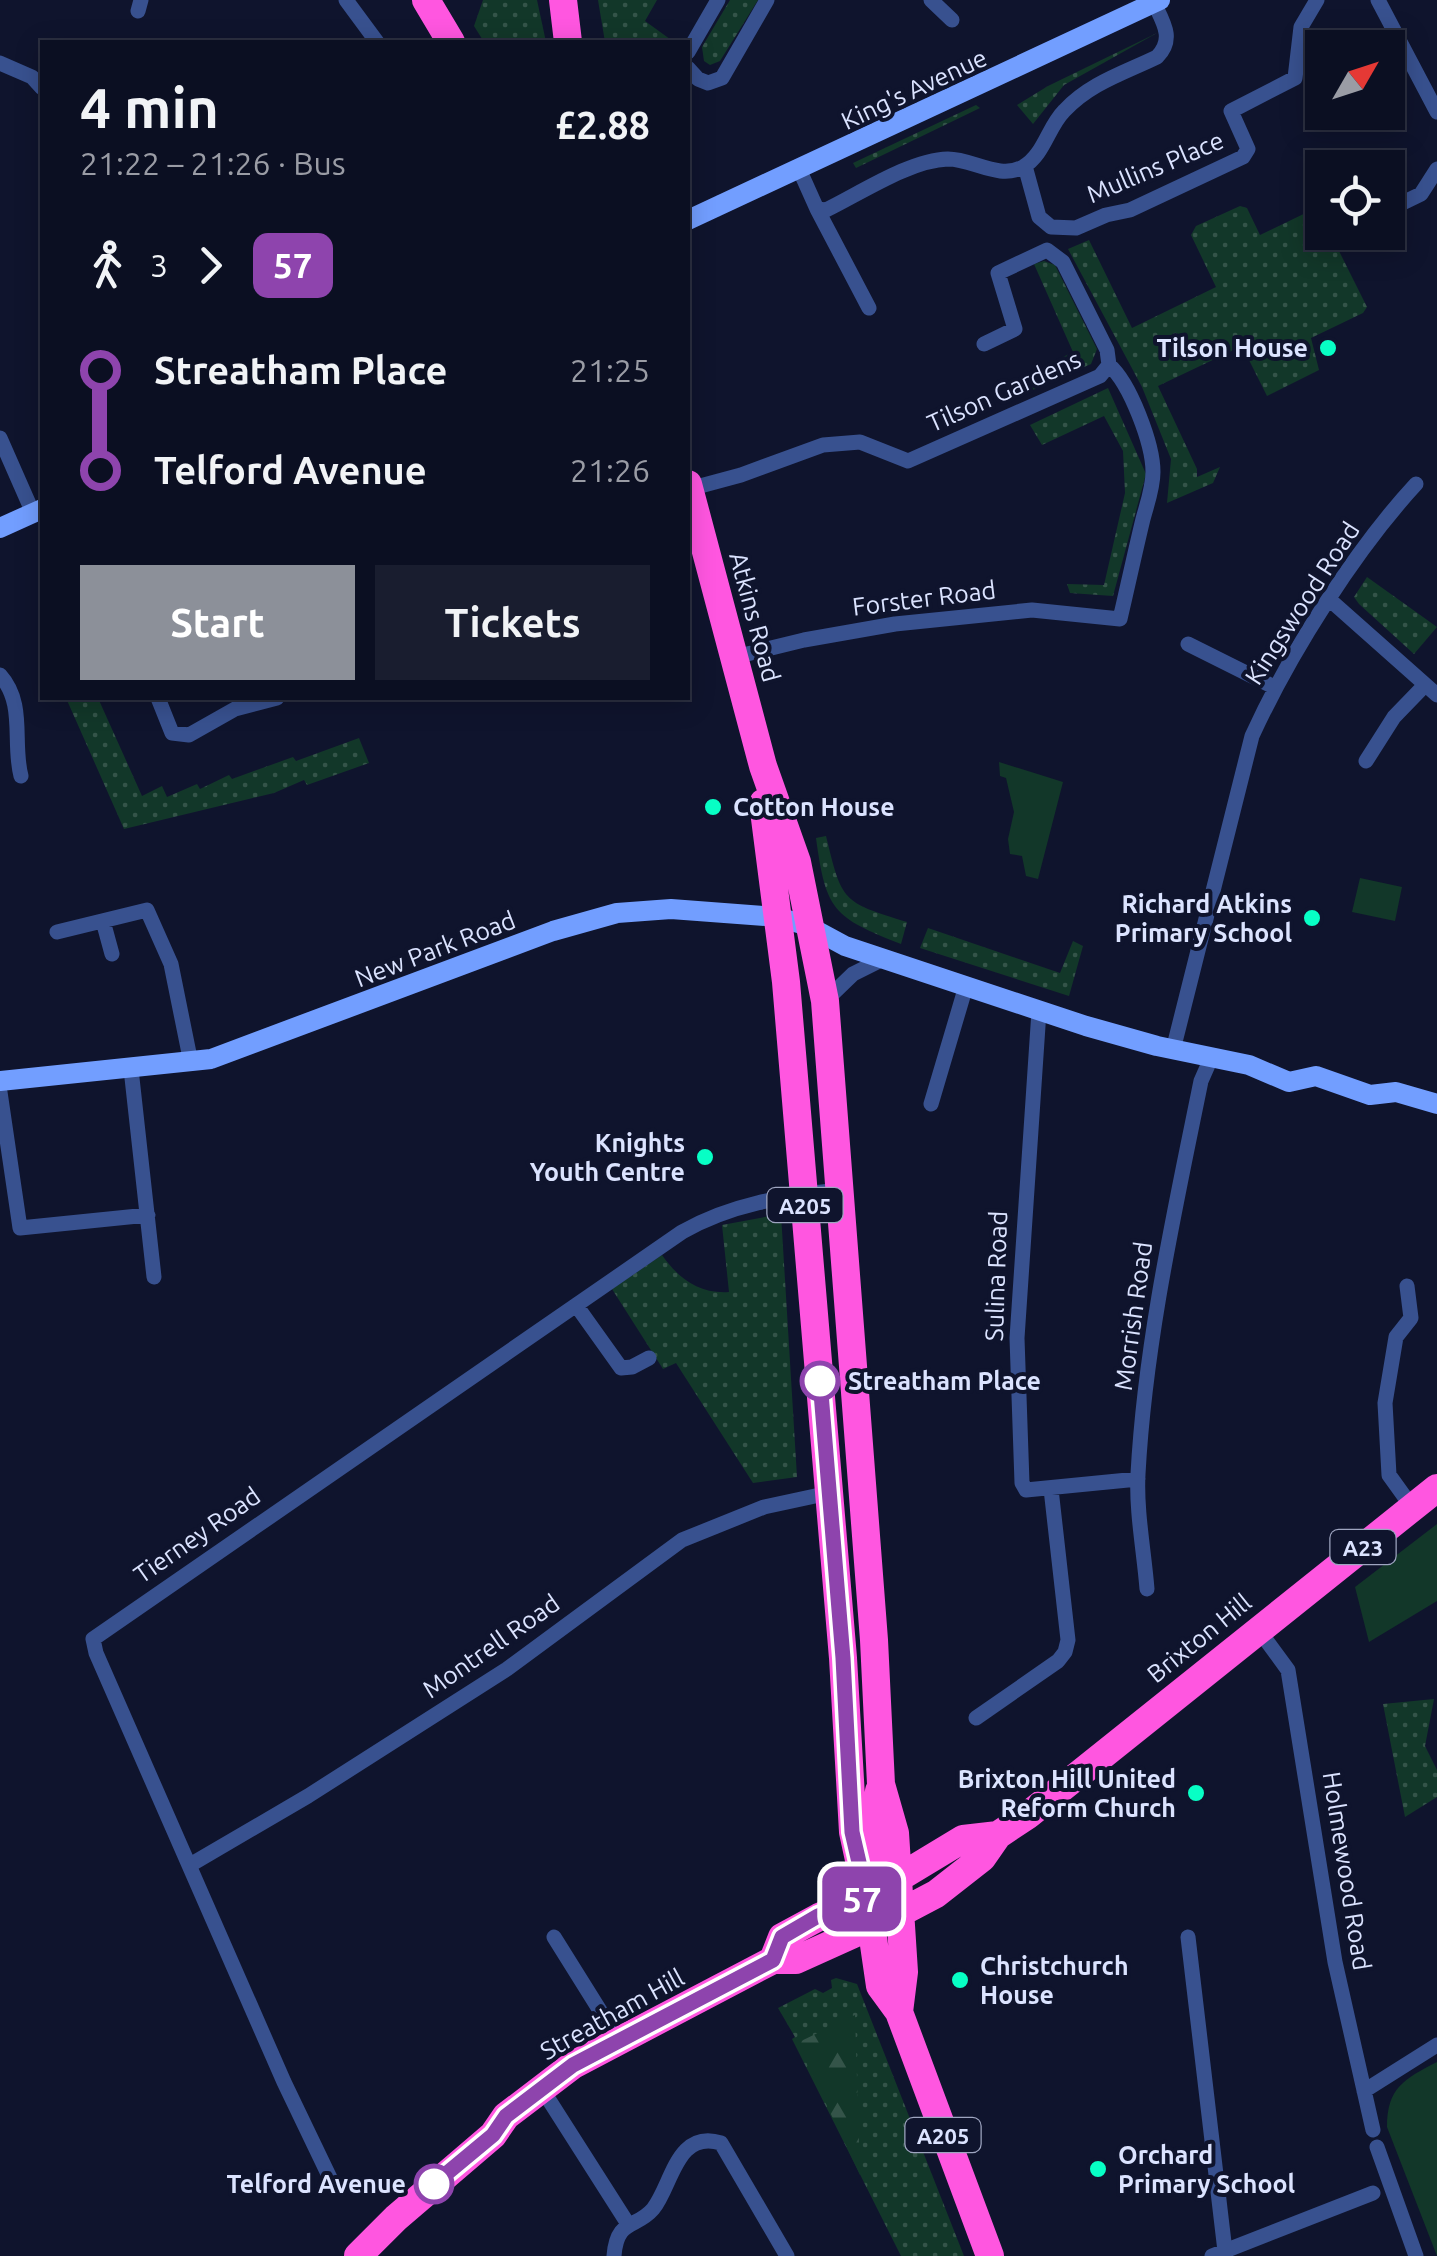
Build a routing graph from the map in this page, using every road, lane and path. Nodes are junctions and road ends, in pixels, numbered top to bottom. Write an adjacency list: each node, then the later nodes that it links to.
1 (346, 0): 11 (street)
2 (426, 0): 12 (highway)
3 (563, 0): 13 (highway)
4 (718, 0): 14 (street)
5 (767, 0): 16 (street)
6 (932, 0): 10 (street)
7 (1317, 0): 19 (street, Mullins Place)
8 (1378, 0): 18 (street)
9 (1157, 2): 19 (street); 21 (street, King's Avenue)
10 (952, 20)
11 (376, 40)
12 (450, 40)
13 (568, 40)
14 (690, 49)
15 (0, 63): 17 (street)
16 (690, 70)
17 (40, 86)
18 (1437, 112)
19 (1025, 166): 23 (street)
20 (1437, 169): 22 (street)
21 (800, 171): 23 (street); 24 (street, King's Avenue)
22 (1405, 202)
23 (818, 209): 25 (street)
24 (690, 219)
25 (869, 308)
26 (984, 344): 27 (street, Tilson Gardens)
27 (1108, 365): 30 (street, Tilson Gardens); 35 (street, Tilson Gardens)
28 (0, 438): 32 (street)
29 (1416, 484): 34 (street, Kingswood Road)
30 (690, 487)
31 (690, 494): 37 (highway, Atkins Road / A205)
32 (38, 511): 33 (street)
33 (0, 528)
34 (1330, 600): 39 (street, Kingswood Road); 40 (street)
35 (1120, 618): 37 (street, Forster Road)
36 (1188, 644): 39 (street)
37 (736, 657): 44 (highway, Atkins Road / A205)
38 (0, 676): 45 (street)
39 (1274, 688): 55 (street, Kingswood Road)
40 (1431, 691): 43 (street)
41 (159, 700): 42 (street)
42 (269, 700)
43 (1366, 760)
44 (762, 766): 46 (highway, Atkins Road / A205); 47 (highway, Atkins Road / A205)
45 (21, 776)
46 (778, 916): 47 (street, New Park Road); 57 (street, New Park Road); 64 (highway, A205)
47 (807, 918): 51 (street, New Park Road); 53 (highway, A205)
48 (103, 921): 49 (street); 50 (street); 57 (street)
49 (57, 932)
50 (112, 954)
51 (885, 958): 52 (street, New Park Road); 53 (street)
52 (966, 986): 54 (street, New Park Road); 61 (street)
53 (825, 1001): 63 (highway, A205)
54 (1039, 1011): 55 (street, New Park Road); 72 (street, Sulina Road)
55 (1173, 1050): 56 (street, New Park Road)
56 (1212, 1056): 62 (street, New Park Road); 70 (street, Morrish Road)
57 (191, 1063): 58 (street, New Park Road)
58 (131, 1069): 59 (street, New Park Road); 65 (street)
59 (0, 1081)
60 (0, 1092): 65 (street)
61 (931, 1104)
62 (1437, 1104)
63 (840, 1190): 64 (street, Tierney Road); 78 (highway, A205)
64 (804, 1194): 68 (street, Tierney Road); 73 (highway, A205)
65 (148, 1215): 66 (street)
66 (154, 1277)
67 (1407, 1286): 74 (street)
68 (576, 1305): 69 (street); 80 (street, Tierney Road)
69 (649, 1358)
70 (1138, 1478): 72 (street); 75 (street, Morrish Road)
71 (1437, 1488): 74 (highway, Brixton Hill / A23)
72 (1051, 1489): 77 (street)
73 (829, 1493): 80 (street, Montrell Road); 82 (highway, A205)
74 (1412, 1507): 76 (highway, Brixton Hill / A23)
75 (1147, 1588)
76 (1258, 1629): 79 (highway, Brixton Hill / A23); 92 (street, Holmewood Road)
77 (976, 1718)
78 (881, 1784): 81 (highway, A205); 82 (highway)
79 (998, 1835): 81 (highway, Brixton Hill / A23); 83 (highway, Brixton Hill / A23)
80 (190, 1864): 95 (street, Tierney Road)
81 (896, 1879): 82 (highway, Brixton Hill / A23); 83 (highway, A205)
82 (867, 1897): 84 (highway, A205); 87 (highway, Streatham Hill / A23)
83 (898, 1914): 84 (highway, Brixton Hill / A23); 88 (highway, A205)
84 (871, 1926): 87 (highway, Streatham Hill / A23); 88 (highway, A205)
85 (554, 1938): 89 (street)
86 (1188, 1938): 98 (street)
87 (773, 1960): 89 (highway, Streatham Hill / A23)
88 (899, 2012): 99 (highway, A205)
89 (618, 2041): 91 (highway, Streatham Hill / A23)
90 (1437, 2045): 92 (street)
91 (542, 2089): 97 (street); 100 (highway, Streatham Hill / A23)
92 (1364, 2091): 93 (street, Holmewood Road)
93 (1373, 2130)
94 (1378, 2147): 103 (street)
95 (331, 2180)
96 (1372, 2193): 98 (street)
97 (628, 2224): 101 (street); 102 (street)
98 (1218, 2254)
99 (986, 2255)
100 (358, 2256)
101 (614, 2256)
102 (787, 2256)
103 (1416, 2256)

